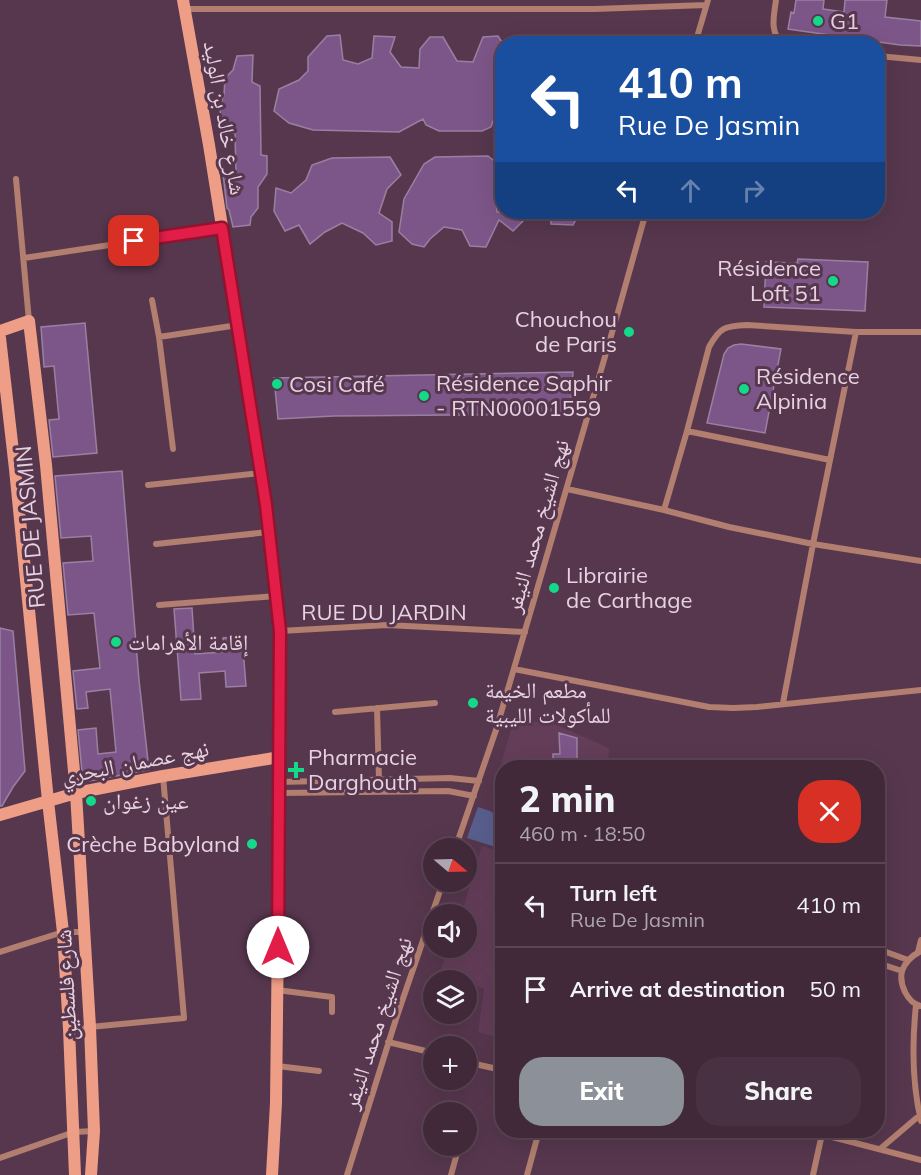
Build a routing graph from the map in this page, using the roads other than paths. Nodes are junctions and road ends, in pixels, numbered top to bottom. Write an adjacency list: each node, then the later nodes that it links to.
1 (776, 0): 5 (street)
2 (707, 3): 3 (street); 4 (street)
3 (184, 5): 10 (street, شارع خالد بن الوليد)
4 (697, 36)
5 (776, 36)
6 (885, 57): 7 (street)
7 (921, 60)
8 (16, 179): 11 (street, RUE DE JASMIN)
9 (644, 219): 25 (street, نهج الشيخ محمد النيفر)
10 (222, 228): 11 (street); 14 (street, شارع خالد بن الوليد)
11 (24, 258): 13 (street, RUE DE JASMIN)
12 (152, 300): 18 (street)
13 (29, 321): 15 (street); 46 (street, RUE DE JASMIN)
14 (238, 325): 18 (street); 23 (street, شارع خالد بن الوليد)
15 (0, 331)
16 (856, 332): 17 (street); 20 (street); 22 (street)
17 (921, 332)
18 (159, 337): 21 (street)
19 (0, 338): 48 (street, RUE DE JASMIN)
20 (687, 430): 22 (street); 26 (street)
21 (173, 449)
22 (830, 460): 29 (street)
23 (261, 473): 24 (street); 27 (street, شارع خالد بن الوليد)
24 (148, 485)
25 (567, 489): 26 (street); 34 (street, نهج الشيخ محمد النيفر)
26 (664, 510): 29 (street)
27 (269, 532): 28 (street); 31 (street, شارع خالد بن الوليد)
28 (156, 544)
29 (813, 544): 30 (street); 38 (street)
30 (921, 561)
31 (276, 596): 32 (street); 33 (street, شارع خالد بن الوليد)
32 (159, 605)
33 (280, 631): 34 (street, RUE DU JARDIN); 41 (street, شارع خالد بن الوليد)
34 (525, 632): 35 (street, نهج الشيخ محمد النيفر)
35 (514, 669): 38 (street); 44 (street, نهج الشيخ محمد النيفر)
36 (921, 690): 38 (street)
37 (435, 703): 39 (street)
38 (783, 703)
39 (377, 708): 40 (street); 43 (street)
40 (335, 712)
41 (280, 757): 42 (street, نهج عصمان البحري); 45 (street, شارع خالد بن الوليد)
42 (163, 776): 46 (street, نهج عصمان البحري); 64 (street)
43 (379, 780): 44 (street); 45 (street)
44 (479, 781): 47 (street, نهج الشيخ محمد النيفر)
45 (279, 788): 47 (street); 61 (street, شارع خالد بن الوليد)
46 (76, 793): 48 (street, نهج عصمان البحري); 53 (street, شارع فلسطين)
47 (474, 796): 50 (street, نهج الشيخ محمد النيفر)
48 (48, 801): 49 (street, نهج عصمان البحري); 52 (street, شارع فلسطين)
49 (0, 815)
50 (459, 838)
51 (440, 892): 66 (street, نهج الشيخ محمد النيفر)
52 (63, 932): 53 (street); 56 (street); 65 (street, شارع فلسطين)
53 (84, 932): 64 (street, شارع فلسطين)
54 (921, 940): 55 (street)
55 (920, 951): 58 (street)
56 (0, 952)
57 (885, 952): 58 (street)
58 (908, 960): 60 (street)
59 (885, 965): 60 (street)
60 (902, 971): 62 (street)
61 (277, 990): 63 (street); 69 (street, شارع خالد بن الوليد)
62 (919, 1005): 72 (street)
63 (332, 1012)
64 (90, 1027): 65 (street); 73 (street, شارع فلسطين)
65 (69, 1029): 74 (street, شارع فلسطين)
66 (388, 1042): 67 (street); 85 (street, نهج الشيخ محمد النيفر)
67 (423, 1050)
68 (477, 1064): 70 (street)
69 (276, 1066): 71 (street); 84 (street, شارع خالد بن الوليد)
70 (495, 1068)
71 (319, 1071)
72 (920, 1118): 78 (street)
73 (94, 1131): 74 (street); 83 (street, شارع فلسطين)
74 (74, 1132): 80 (street); 82 (street, شارع فلسطين)
75 (537, 1138): 87 (street)
76 (821, 1138): 88 (street)
77 (837, 1138): 78 (street)
78 (880, 1149): 81 (street)
79 (456, 1156): 86 (street)
80 (0, 1158)
81 (921, 1160)
82 (75, 1175)
83 (91, 1175)
84 (272, 1175)
85 (347, 1175)
86 (451, 1175)
87 (527, 1175)
88 (813, 1175)

